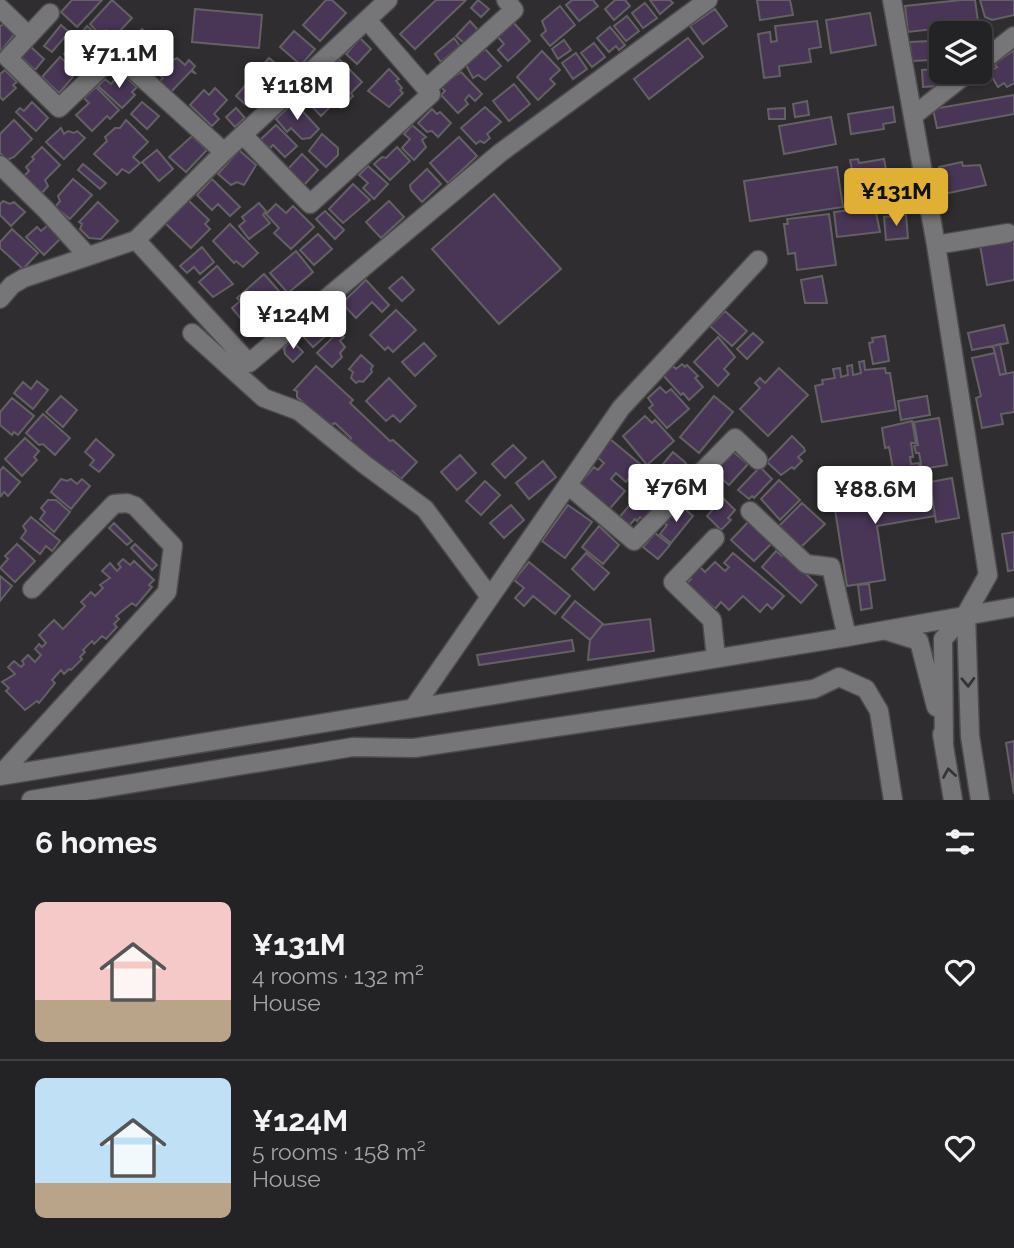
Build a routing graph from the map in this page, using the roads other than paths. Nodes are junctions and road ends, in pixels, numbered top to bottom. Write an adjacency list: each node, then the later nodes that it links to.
1 (388, 0): 7 (street)
2 (506, 0): 12 (street)
3 (708, 0): 18 (street)
4 (892, 0): 13 (street)
5 (0, 8): 8 (street)
6 (50, 13): 8 (street)
7 (367, 20): 12 (street); 14 (street)
8 (29, 36): 15 (street)
9 (1014, 36): 10 (street)
10 (992, 53)
11 (954, 84): 13 (street)
12 (429, 91): 14 (street)
13 (914, 116): 19 (street)
14 (243, 135): 15 (street)
15 (224, 152): 18 (street)
16 (0, 165): 20 (street)
17 (1008, 233): 19 (street)
18 (136, 240): 20 (street)
19 (936, 245): 31 (street)
20 (87, 255): 22 (street)
21 (758, 260): 25 (street)
22 (0, 299)
23 (192, 333): 29 (street)
24 (758, 460): 25 (street)
25 (568, 485): 29 (street)
26 (750, 511): 33 (street)
27 (715, 538): 34 (street)
28 (32, 589): 37 (street)
29 (490, 597): 35 (street)
30 (1014, 607): 31 (street)
31 (966, 614): 32 (street); 36 (street); 41 (street, one-way to 41)
32 (886, 630): 33 (street); 36 (street)
33 (847, 637): 34 (street)
34 (716, 658): 35 (street)
35 (414, 707): 37 (street)
36 (944, 746): 40 (street, one-way to 36)
37 (0, 775)
38 (31, 800): 39 (street)
39 (893, 800)
40 (953, 800)
41 (979, 800)

